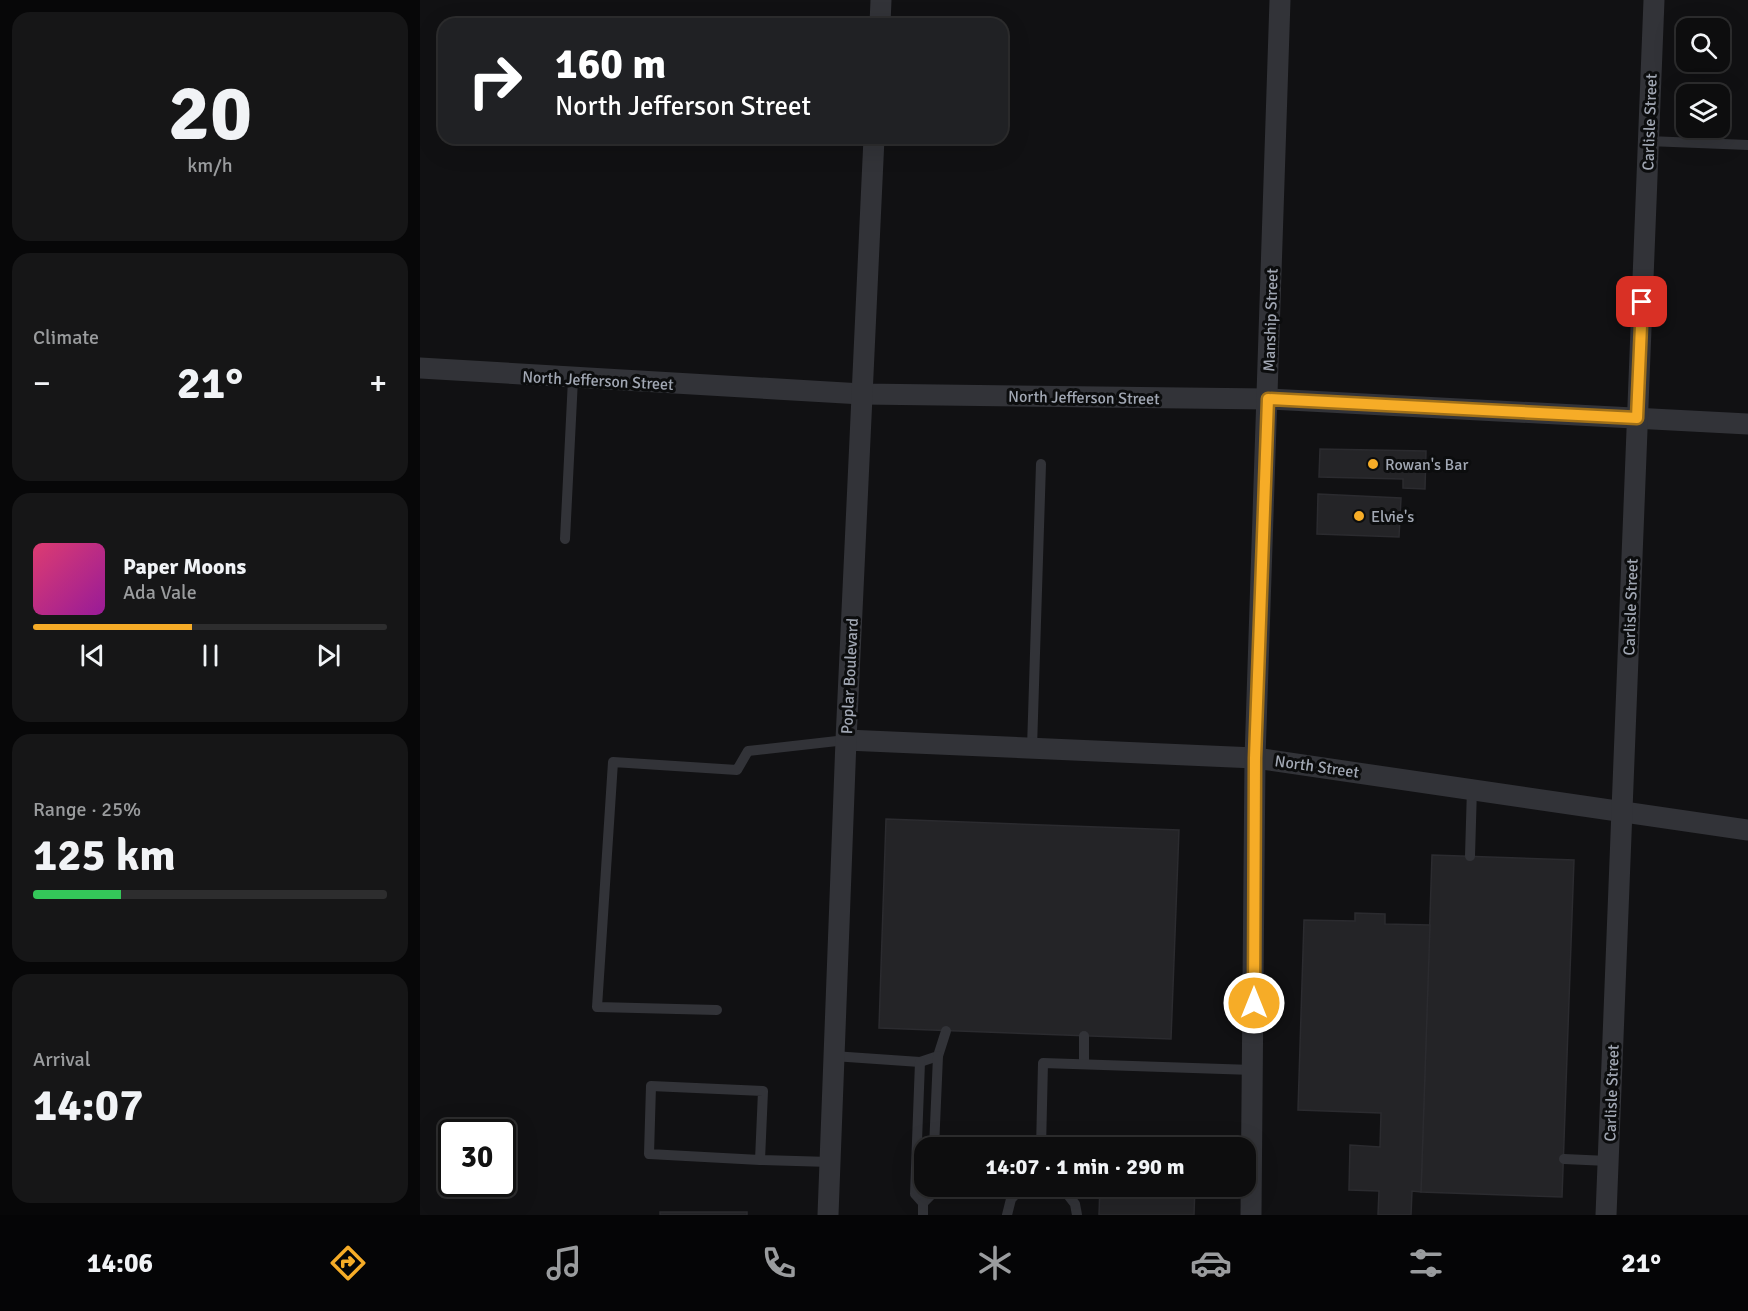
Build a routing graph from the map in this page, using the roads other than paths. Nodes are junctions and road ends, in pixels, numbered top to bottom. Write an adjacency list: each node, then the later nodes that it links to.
1 (881, 0): 4 (street)
2 (1280, 0): 11 (street, Manship Street)
3 (1654, 0): 5 (street, Carlisle Street)
4 (880, 18)
5 (1648, 141): 7 (lane); 12 (street, Carlisle Street)
6 (874, 144): 10 (street, Poplar Boulevard)
7 (1748, 146)
8 (420, 368): 9 (street, North Jefferson Street)
9 (573, 379): 10 (street, North Jefferson Street); 15 (lane)
10 (862, 394): 11 (street, North Jefferson Street); 16 (street, Poplar Boulevard)
11 (1268, 399): 12 (street, North Jefferson Street); 18 (street, Manship Street)
12 (1637, 418): 13 (street, North Jefferson Street); 20 (street, Carlisle Street)
13 (1748, 424)
14 (1041, 464): 17 (lane)
15 (566, 539)
16 (846, 740): 17 (street, North Street); 23 (lane); 26 (street, Poplar Boulevard)
17 (1032, 748): 18 (street, North Street)
18 (1255, 758): 19 (street, North Street); 30 (street, Manship Street)
19 (1472, 788): 20 (street, North Street); 22 (lane)
20 (1622, 810): 21 (street, North Street); 35 (street, Carlisle Street)
21 (1748, 830)
22 (1470, 856)
23 (717, 1010)
24 (946, 1031): 27 (lane)
25 (1084, 1036): 29 (lane)
26 (833, 1056): 28 (lane); 36 (street, Poplar Boulevard)
27 (938, 1056): 28 (lane); 31 (lane)
28 (920, 1062): 40 (lane)
29 (1084, 1064): 30 (lane); 32 (lane)
30 (1253, 1070): 45 (street, Manship Street)
31 (934, 1137)
32 (1041, 1137)
33 (1564, 1158): 35 (lane)
34 (760, 1160): 34 (lane); 36 (lane)
35 (1608, 1161): 46 (street, Carlisle Street)
36 (830, 1162): 41 (street, Poplar Boulevard)
37 (929, 1197): 40 (lane)
38 (1013, 1197): 43 (lane)
39 (1070, 1197): 44 (lane)
40 (923, 1203): 42 (lane)
41 (828, 1215)
42 (923, 1215)
43 (1007, 1215)
44 (1077, 1215)
45 (1251, 1215)
46 (1606, 1215)

